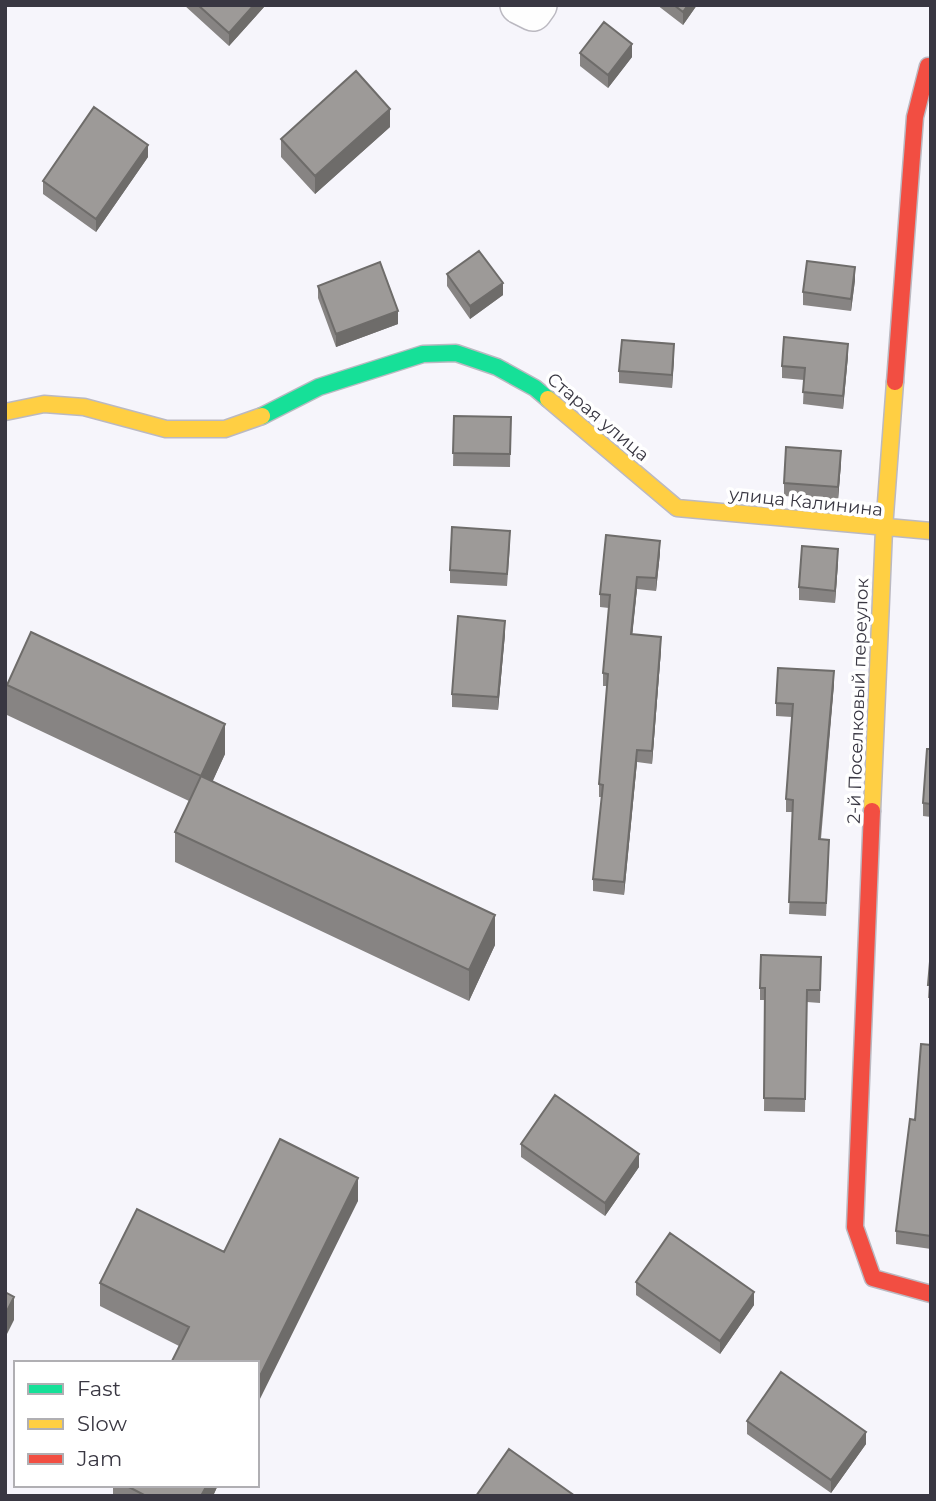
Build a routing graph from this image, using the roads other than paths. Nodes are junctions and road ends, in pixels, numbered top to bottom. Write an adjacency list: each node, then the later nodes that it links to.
1 (928, 66): 4 (street, 2-й Поселковый переулок)
2 (5, 412): 3 (street, Старая улица)
3 (677, 508): 4 (street, улица Калинина)
4 (884, 529): 5 (street, улица Калинина); 6 (street, 2-й Поселковый переулок)
5 (931, 531)
6 (931, 1294)

